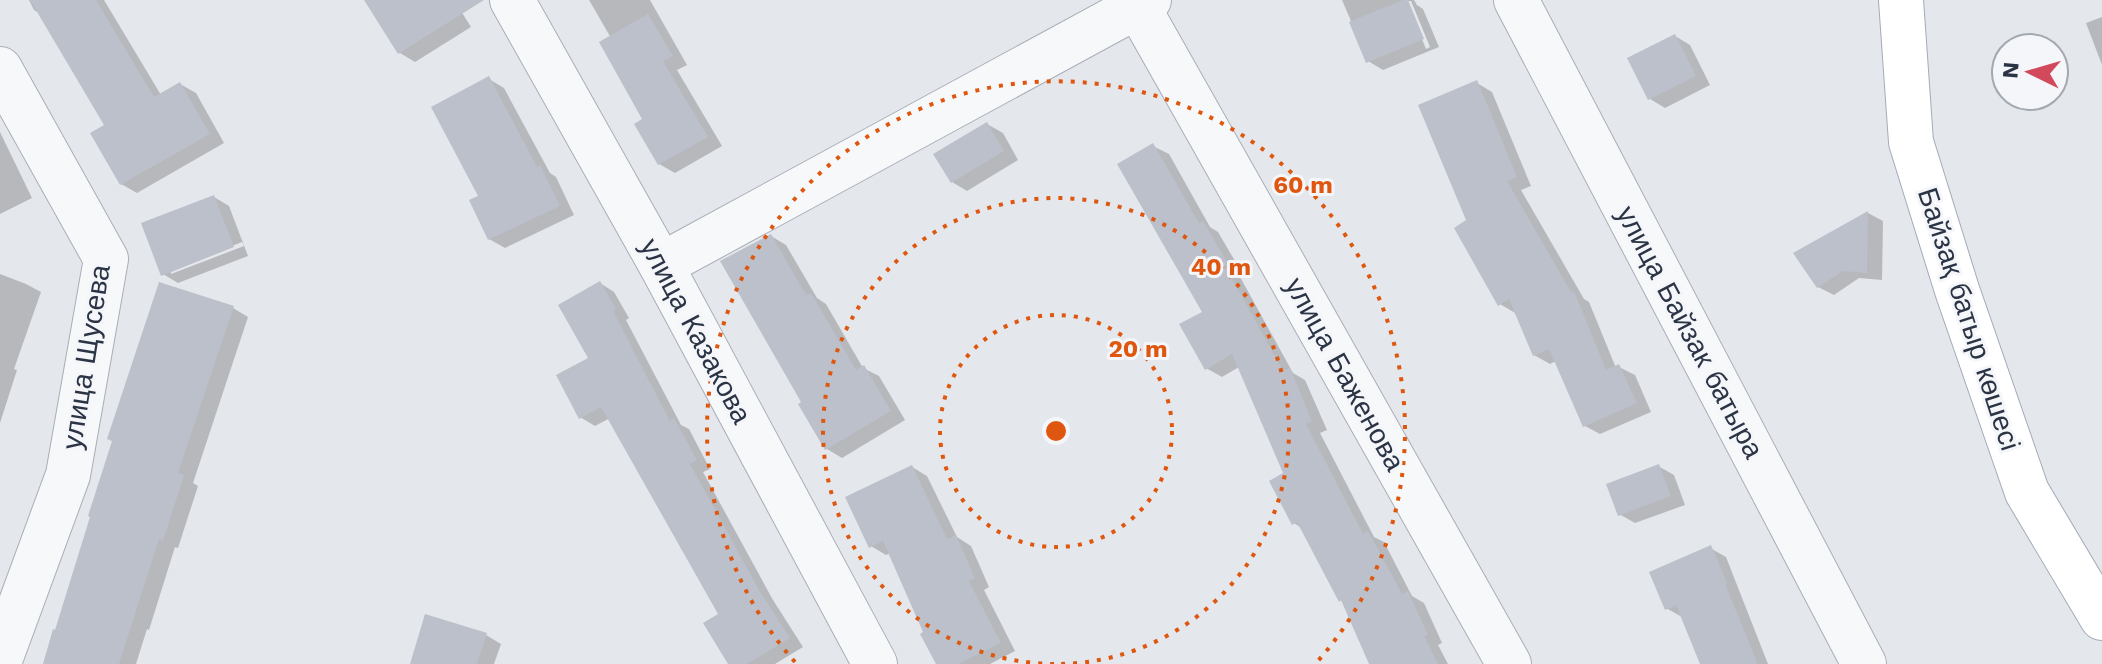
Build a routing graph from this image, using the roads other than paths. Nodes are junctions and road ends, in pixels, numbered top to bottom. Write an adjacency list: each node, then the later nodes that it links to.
1 (512, 0): 6 (street, улица Казакова)
2 (1516, 0): 11 (street, улица Байзак батыра)
3 (1901, 0): 7 (main road, Байзақ батыр көшесі)
4 (1140, 2): 6 (street); 10 (street, улица Баженова)
5 (0, 69): 8 (street, улица Щусева)
6 (661, 265): 9 (street, улица Казакова)
7 (2102, 618)
8 (0, 660)
9 (875, 664)
10 (1509, 664)
11 (1864, 664)

